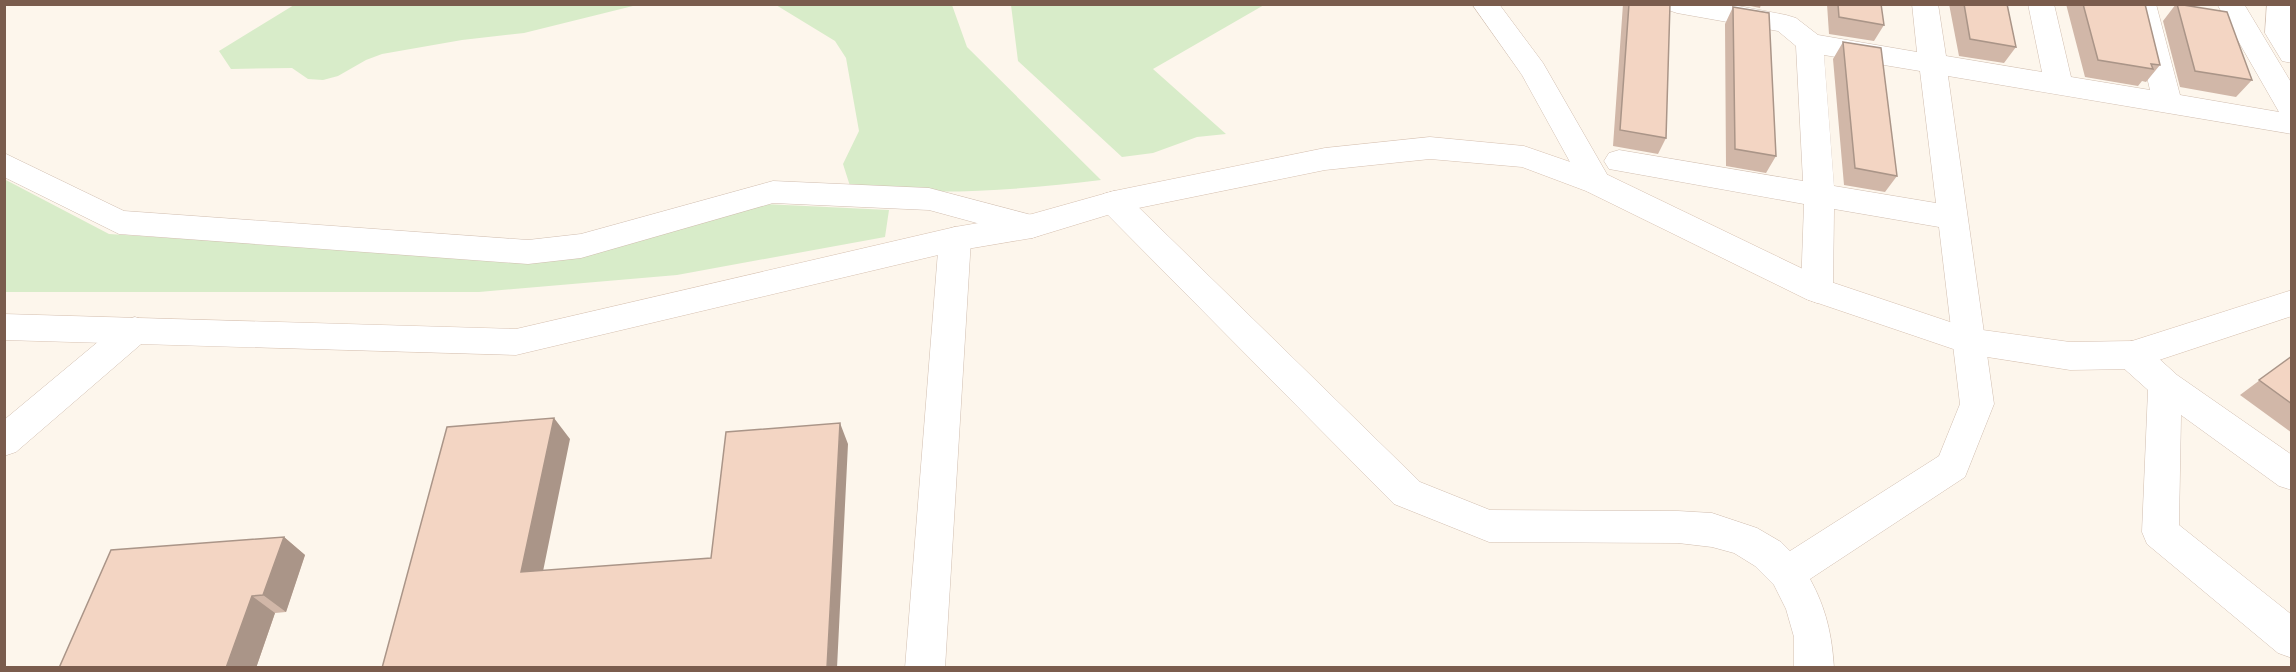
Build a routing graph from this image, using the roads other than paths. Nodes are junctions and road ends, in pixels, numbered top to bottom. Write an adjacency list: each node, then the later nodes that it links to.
1 (1485, 4): 17 (street)
2 (1677, 4): 8 (street)
3 (1925, 4): 10 (street)
4 (2041, 4): 11 (street)
5 (2143, 4): 12 (street)
6 (2230, 4): 13 (street)
7 (2280, 4): 9 (street)
8 (1810, 43): 10 (street); 18 (street)
9 (2292, 54)
10 (1934, 64): 11 (street); 20 (street)
11 (2059, 85): 12 (street)
12 (2168, 104): 14 (street)
13 (2292, 109)
14 (2292, 124)
15 (1619, 161): 18 (street)
16 (4, 164): 21 (street)
17 (1597, 183): 19 (street); 23 (street)
18 (1819, 195): 20 (street); 23 (street)
19 (1114, 202): 21 (street); 32 (street)
20 (1954, 219): 27 (street)
21 (1032, 226): 22 (street)
22 (955, 239): 26 (street); 34 (street)
23 (1817, 290): 27 (street)
24 (2292, 303): 28 (street)
25 (4, 327): 26 (street)
26 (135, 330): 30 (street)
27 (1968, 341): 28 (street); 32 (street)
28 (2132, 355): 29 (street)
29 (2165, 385): 31 (street); 33 (street)
30 (4, 441)
31 (2292, 475)
32 (1787, 573): 35 (street)
33 (2292, 640)
34 (925, 668)
35 (1814, 668)

